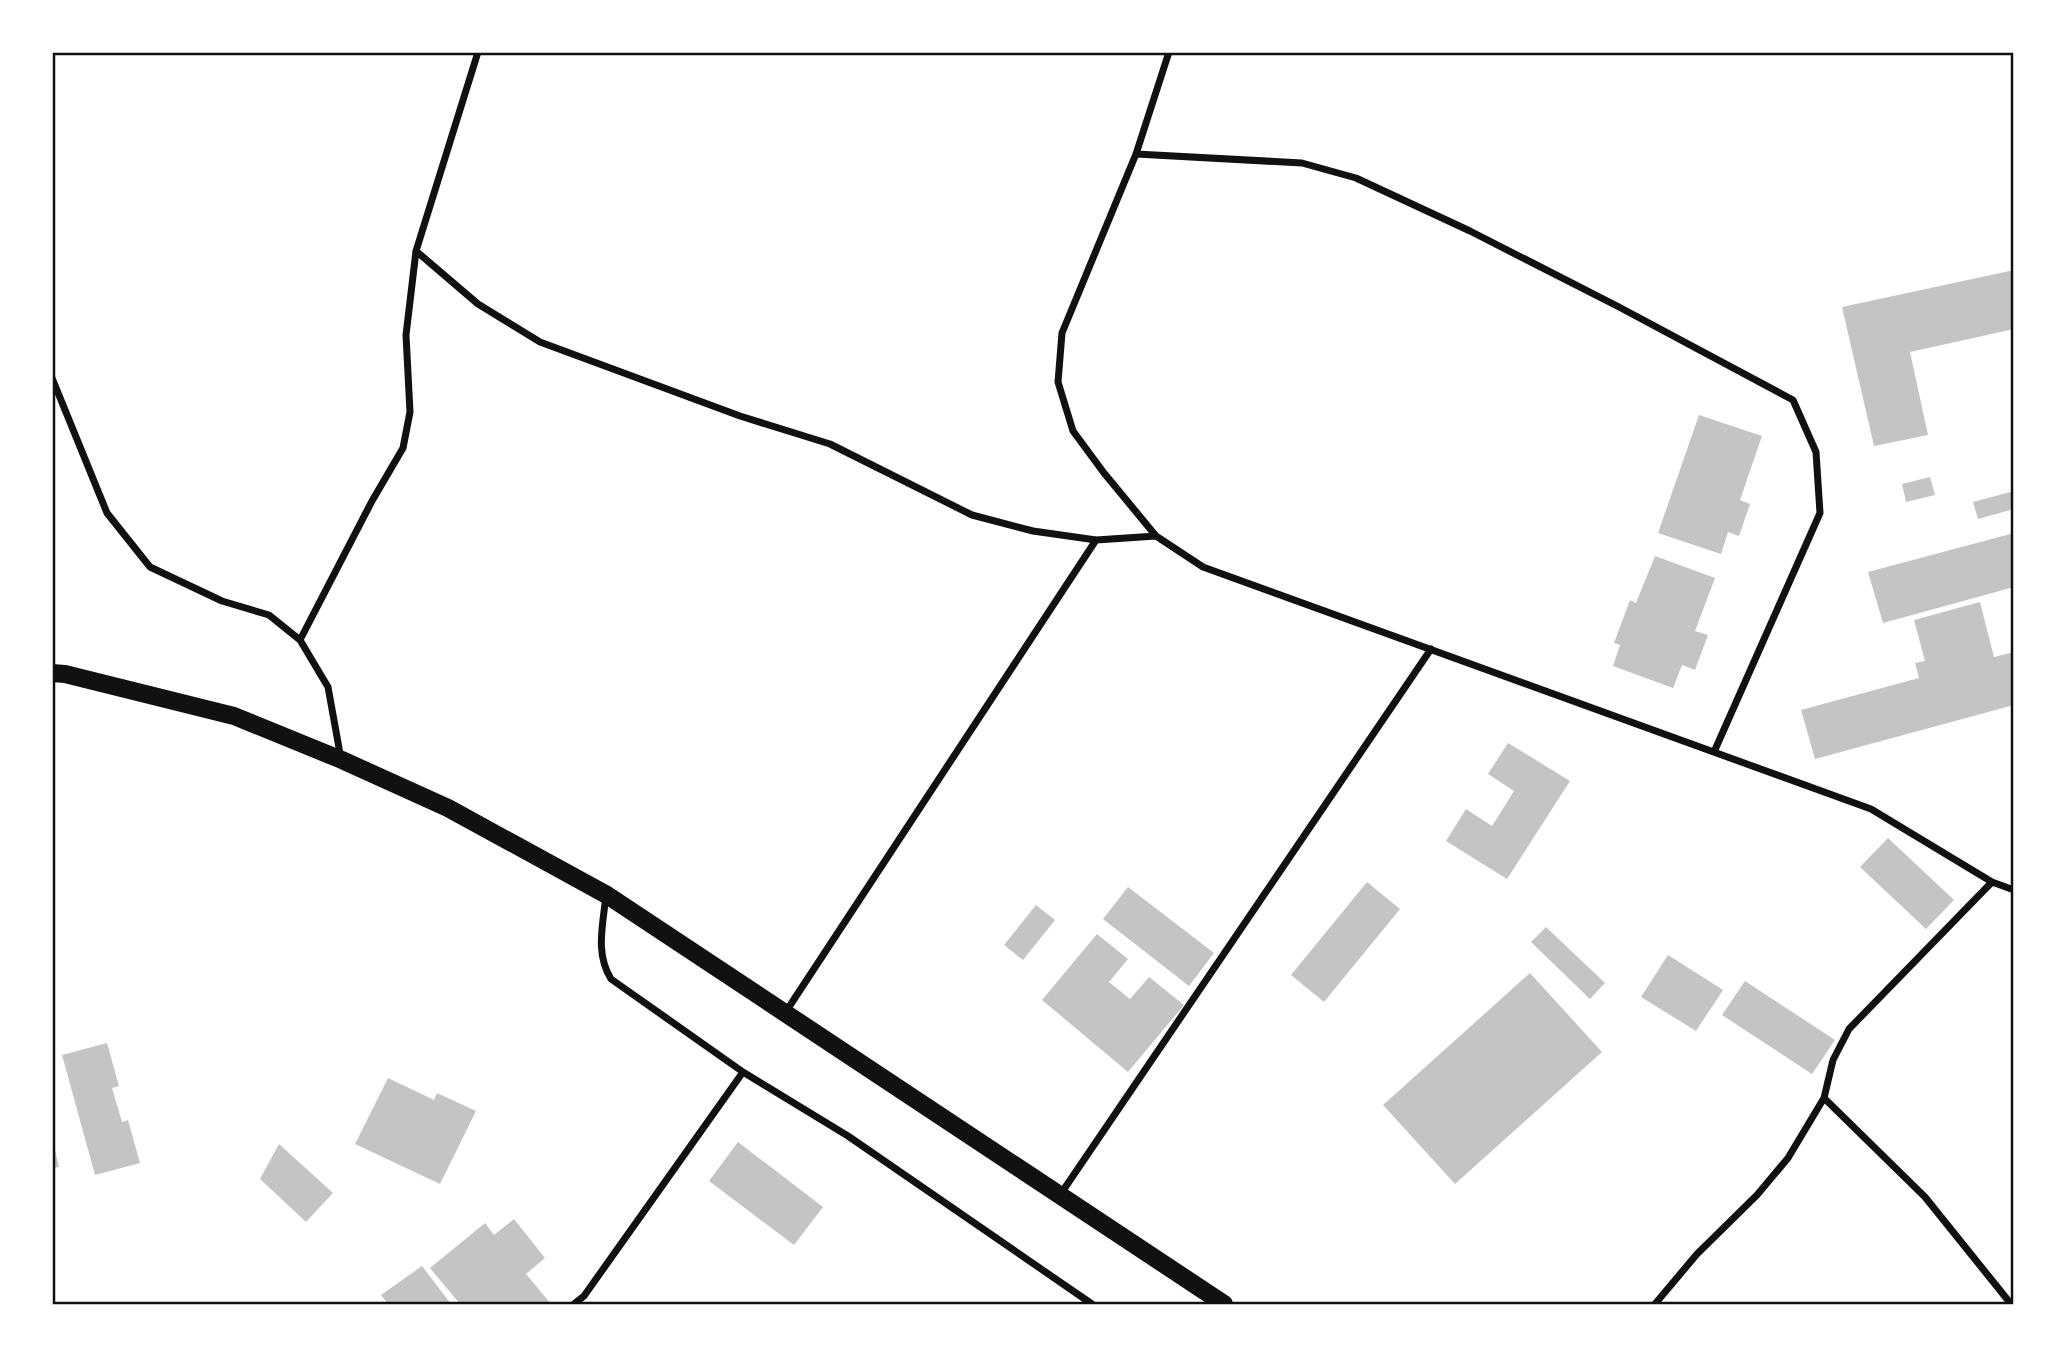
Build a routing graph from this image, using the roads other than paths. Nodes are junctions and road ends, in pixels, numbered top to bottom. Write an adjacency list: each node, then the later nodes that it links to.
1 (478, 52): 4 (street)
2 (1169, 52): 3 (street)
3 (1136, 154): 6 (street); 11 (street)
4 (416, 251): 7 (street); 8 (street)
5 (52, 379): 8 (street)
6 (1156, 536): 7 (street); 9 (street)
7 (1096, 540): 16 (street)
8 (300, 640): 12 (street)
9 (1431, 649): 11 (street); 19 (street)
10 (52, 673): 12 (main road)
11 (1714, 752): 13 (street)
12 (342, 760): 15 (main road)
13 (1992, 882): 14 (street); 18 (street)
14 (2014, 890)
15 (607, 895): 16 (main road); 17 (street)
16 (785, 1013): 19 (main road)
17 (743, 1072): 20 (street); 21 (street)
18 (1824, 1098): 23 (street); 24 (street)
19 (1060, 1195): 22 (main road)
20 (573, 1304)
21 (1092, 1304)
22 (1224, 1304)
23 (1655, 1304)
24 (2011, 1304)

